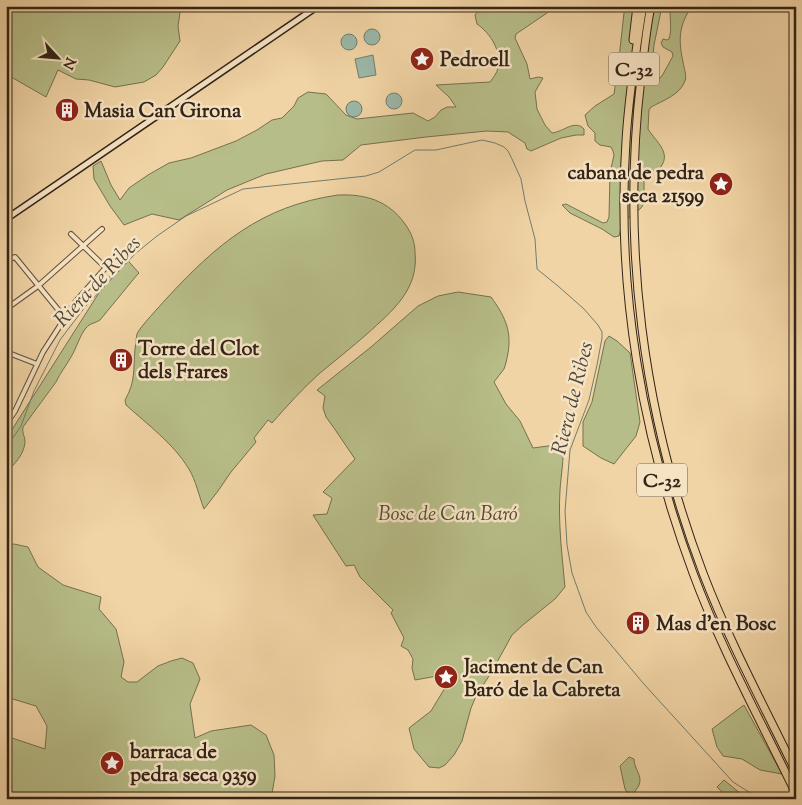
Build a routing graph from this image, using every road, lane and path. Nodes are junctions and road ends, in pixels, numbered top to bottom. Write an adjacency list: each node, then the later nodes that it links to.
1 (318, 6): 6 (street)
2 (637, 6): 5 (highway)
3 (643, 6): 5 (highway, C-32)
4 (652, 6): 19 (highway, C-32)
5 (626, 133): 20 (highway, C-32)
6 (6, 219)
7 (102, 229): 9 (street)
8 (71, 234): 9 (street)
9 (83, 246): 12 (street); 13 (street)
10 (117, 255): 12 (street)
11 (6, 260): 13 (street)
12 (105, 267): 15 (street)
13 (38, 286): 14 (street); 15 (street)
14 (6, 309)
15 (65, 318): 17 (street)
16 (6, 352): 17 (street)
17 (37, 364): 18 (street)
18 (6, 424)
19 (796, 772)
20 (796, 794)

